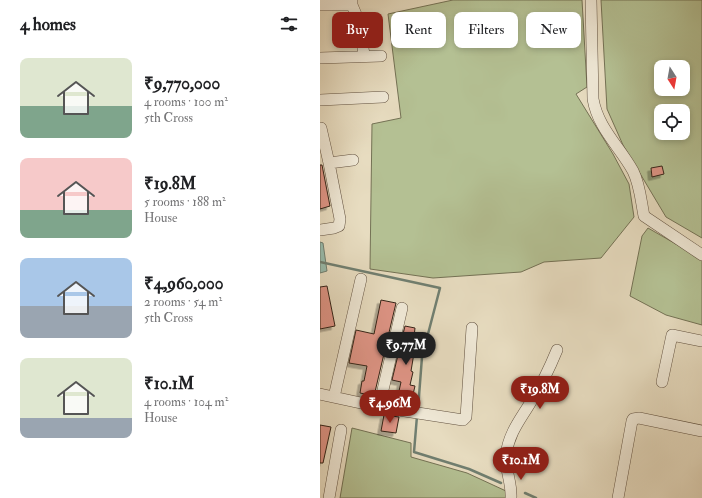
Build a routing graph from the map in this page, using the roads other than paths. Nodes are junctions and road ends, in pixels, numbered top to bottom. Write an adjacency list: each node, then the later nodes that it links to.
1 (590, 0): 13 (street)
2 (352, 3): 3 (street); 4 (street)
3 (320, 4)
4 (364, 56): 5 (street); 6 (street)
5 (381, 56)
6 (320, 58)
7 (383, 97): 8 (street)
8 (320, 100)
9 (321, 128): 11 (street)
10 (353, 160): 11 (street)
11 (329, 162): 12 (street)
12 (320, 230)
13 (702, 255)
14 (361, 279): 21 (street)
15 (402, 308): 22 (street)
16 (472, 328): 22 (street)
17 (702, 341): 19 (street)
18 (557, 350): 26 (street)
19 (662, 382)
20 (320, 394): 21 (street)
21 (334, 397): 22 (street)
22 (379, 407)
23 (341, 430): 25 (street)
24 (702, 431): 27 (street)
25 (329, 498)
26 (511, 498)
27 (618, 498)

